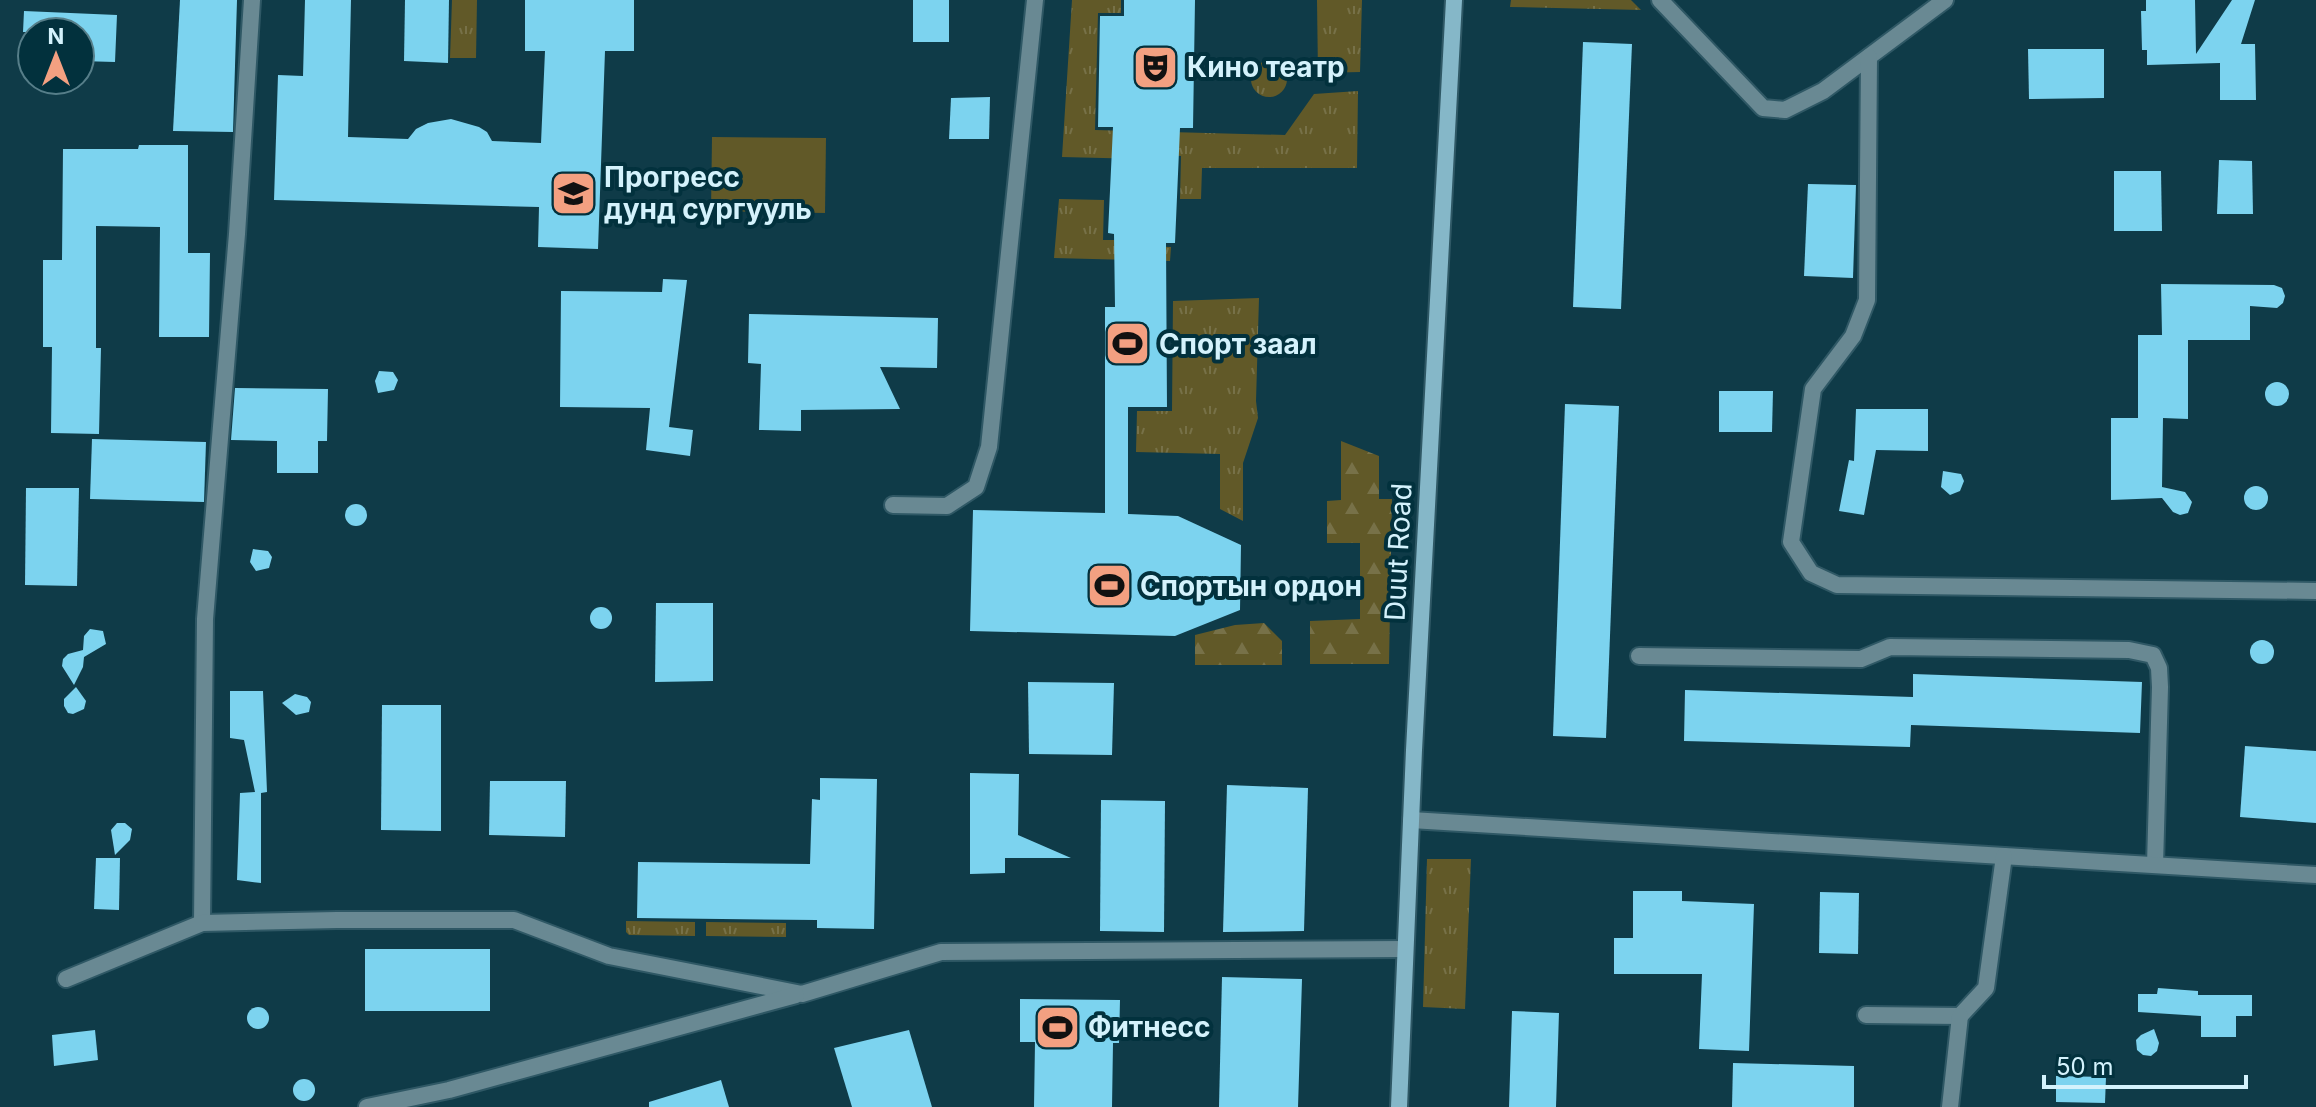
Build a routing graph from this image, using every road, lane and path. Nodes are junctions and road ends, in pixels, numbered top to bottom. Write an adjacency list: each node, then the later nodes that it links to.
1 (252, 0): 14 (street)
2 (1035, 0): 7 (street)
3 (1454, 0): 10 (main road, Duut Road)
4 (1660, 0): 6 (street)
5 (1945, 0): 6 (street)
6 (1869, 57): 8 (street)
7 (893, 505)
8 (2316, 591)
9 (1639, 656): 12 (street)
10 (1411, 820): 11 (street); 15 (main road, Duut Road)
11 (2004, 856): 12 (street); 19 (street)
12 (2155, 865): 13 (street)
13 (2316, 875)
14 (202, 923): 16 (street); 17 (street)
15 (1405, 949): 17 (street); 21 (main road, Duut Road)
16 (66, 979)
17 (802, 994): 20 (street)
18 (1866, 1015): 19 (street)
19 (1960, 1016): 22 (street)
20 (367, 1107)
21 (1399, 1107)
22 (1950, 1107)

